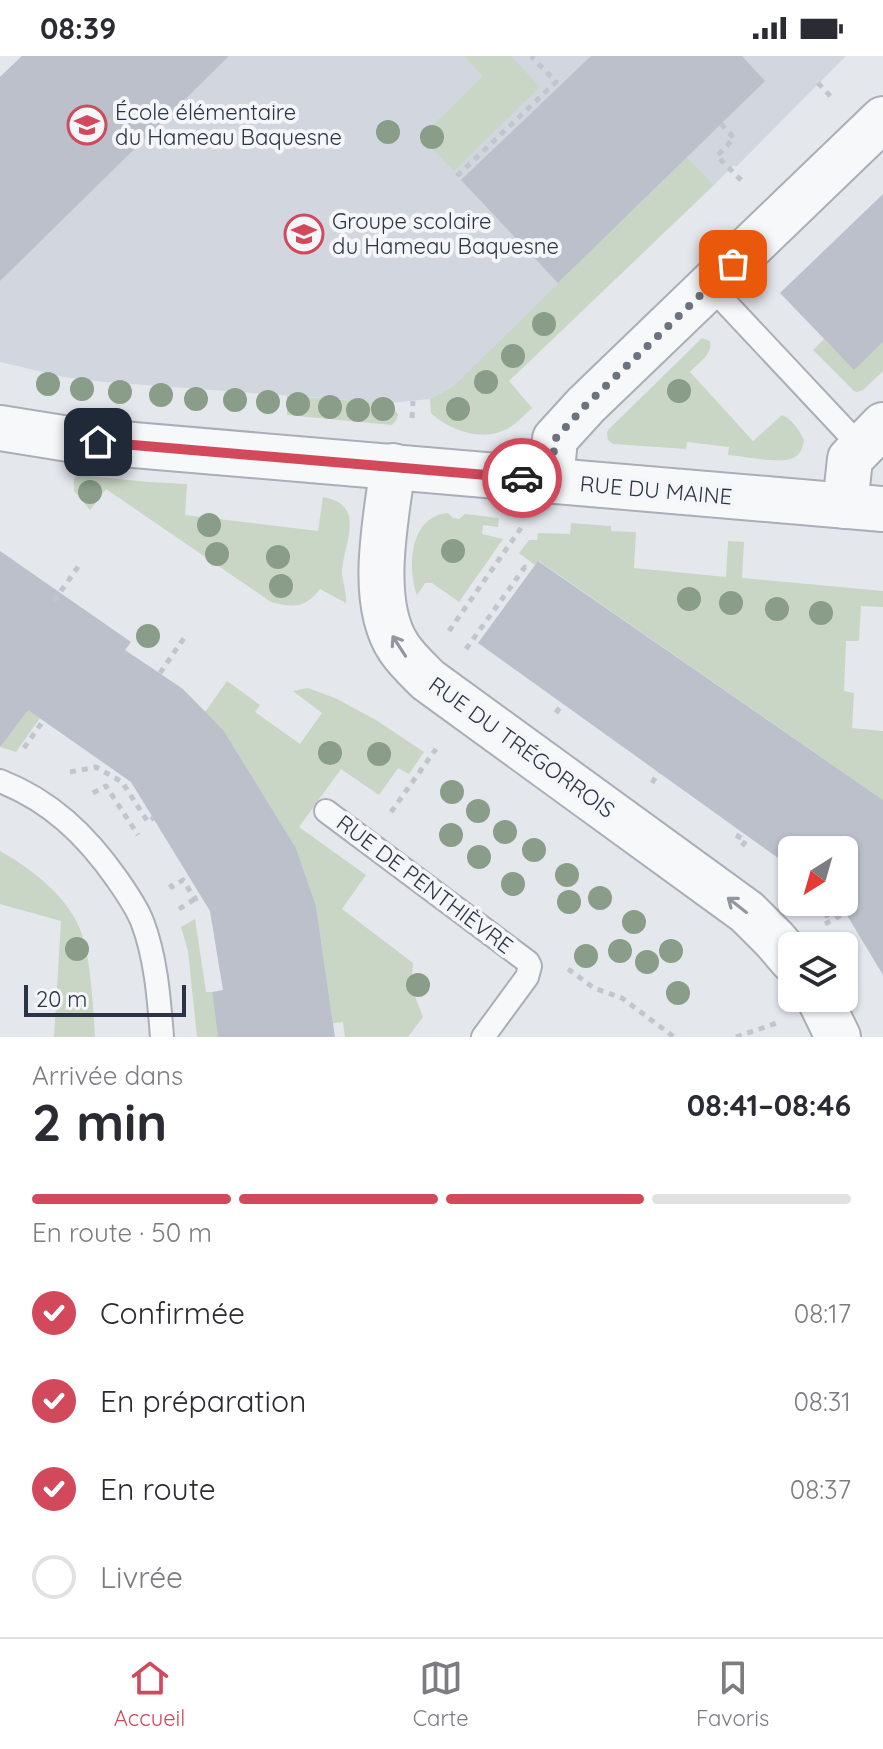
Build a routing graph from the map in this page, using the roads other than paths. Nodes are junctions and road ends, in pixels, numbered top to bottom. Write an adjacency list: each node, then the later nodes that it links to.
1 (883, 119): 2 (street)
2 (710, 286): 4 (lane); 6 (street)
3 (0, 428): 5 (street, RUE DU MAINE)
4 (872, 436): 7 (street)
5 (393, 466): 6 (street, RUE DU MAINE); 10 (street, RUE DU TRÉGORROIS, one-way to 5)
6 (551, 480): 7 (street, RUE DU MAINE)
7 (864, 508)
8 (0, 781): 12 (lane)
9 (326, 811): 13 (lane, RUE DE PENTHIÈVRE)
10 (778, 944)
11 (827, 1012): 14 (street)
12 (162, 1037)
13 (483, 1037)
14 (838, 1037)

